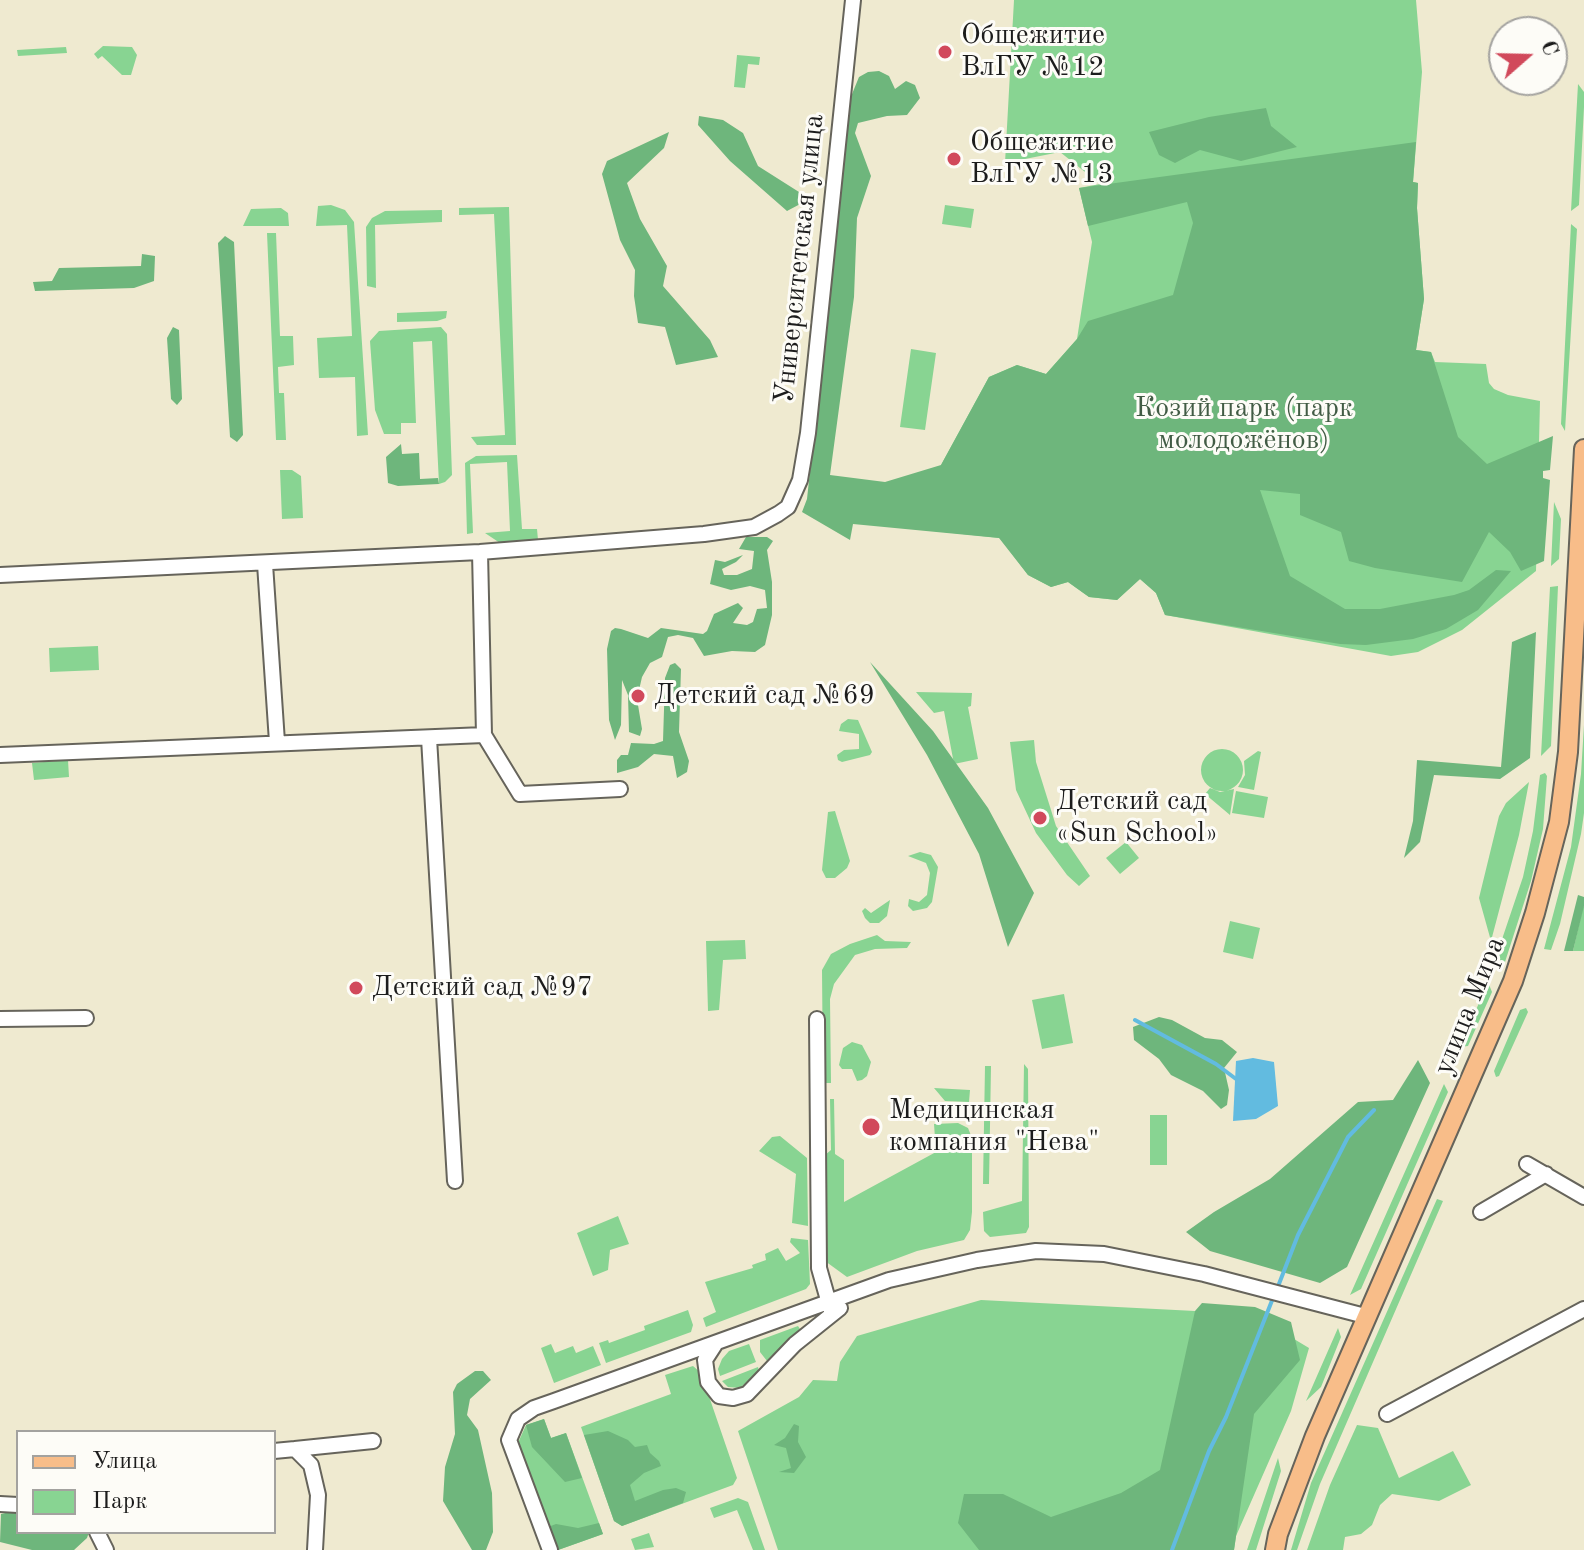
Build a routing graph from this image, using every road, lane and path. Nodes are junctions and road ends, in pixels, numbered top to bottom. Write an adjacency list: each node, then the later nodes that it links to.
1 (853, 0): 3 (street, Университетская улица)
2 (1584, 449): 21 (main road, улица Мира)
3 (480, 552): 4 (street); 6 (street)
4 (265, 564): 5 (street); 8 (street)
5 (0, 575)
6 (484, 735): 7 (street); 10 (street)
7 (429, 738): 8 (street); 16 (street)
8 (277, 742): 9 (street)
9 (0, 755)
10 (620, 789)
11 (86, 1018): 12 (street)
12 (0, 1019)
13 (817, 1019): 19 (street)
14 (1527, 1164): 15 (street)
15 (1546, 1174): 17 (street); 18 (street)
16 (455, 1181)
17 (1584, 1197)
18 (1481, 1212)
19 (830, 1307): 21 (street); 22 (street); 22 (street)
20 (1584, 1309): 23 (street)
21 (1365, 1316): 29 (main road, улица Мира)
22 (716, 1343): 28 (street)
23 (1387, 1414)
24 (373, 1441): 25 (street)
25 (295, 1449): 26 (street); 27 (street)
26 (276, 1451)
27 (315, 1550)
28 (550, 1550)
29 (1275, 1550)

